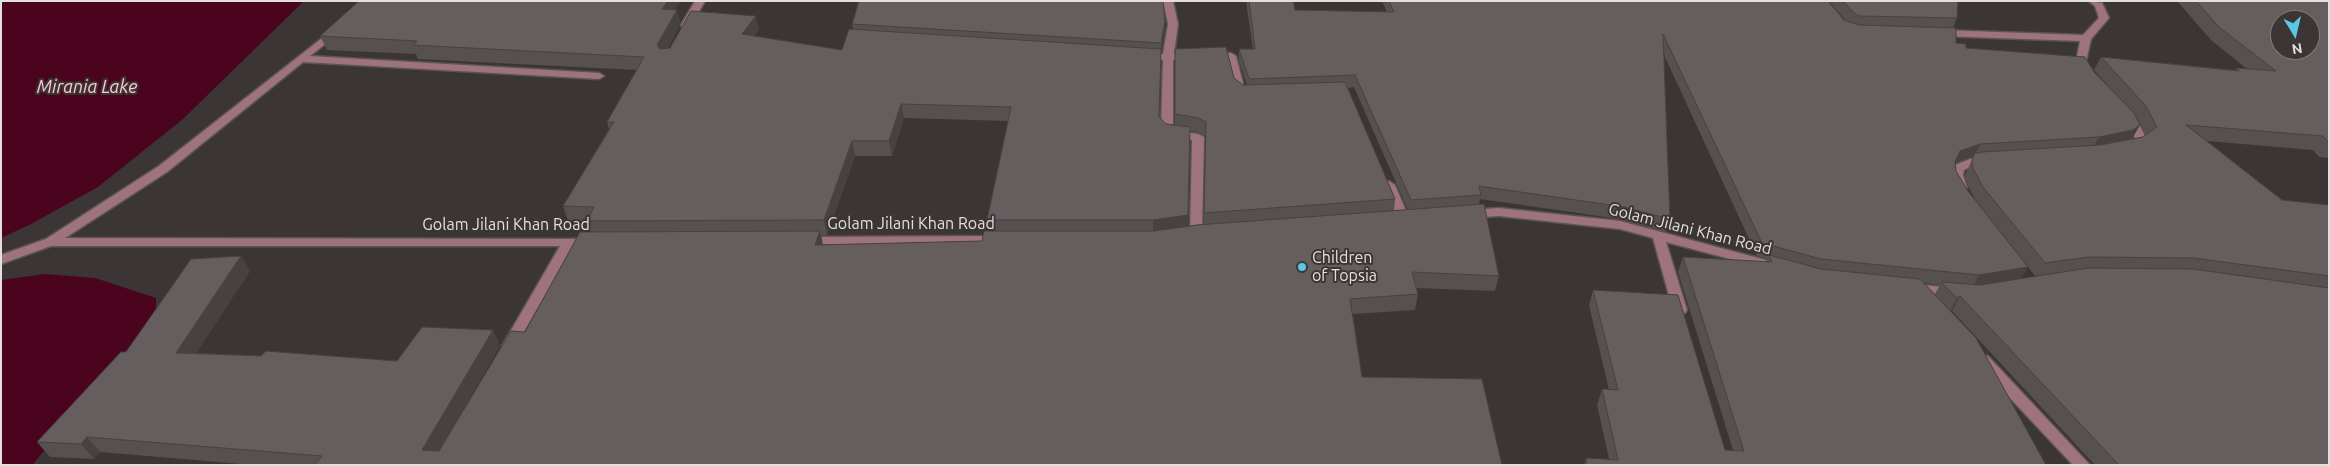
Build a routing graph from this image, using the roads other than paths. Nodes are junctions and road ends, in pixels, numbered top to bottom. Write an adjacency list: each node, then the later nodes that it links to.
1 (700, 1): 6 (street)
2 (1168, 1): 9 (street)
3 (2094, 1): 7 (street)
4 (346, 21): 10 (street)
5 (1933, 33): 7 (street)
6 (682, 34)
7 (2086, 38): 12 (street)
8 (1131, 56): 9 (street)
9 (1168, 58): 13 (street); 21 (street)
10 (301, 59): 11 (street); 25 (street)
11 (599, 76)
12 (2093, 81)
13 (1254, 97)
14 (2119, 109): 15 (street)
15 (2120, 149)
16 (1993, 160): 18 (street)
17 (1384, 173): 20 (street)
18 (1965, 196)
19 (1461, 214): 22 (street, Golam Jilani Khan Road)
20 (1403, 218)
21 (1196, 234)
22 (1658, 236): 29 (street, Golam Jilani Khan Road); 34 (street)
23 (1014, 240): 24 (street, Golam Jilani Khan Road)
24 (797, 241)
25 (50, 242): 26 (street, Golam Jilani Khan Road); 28 (street)
26 (569, 242): 27 (street, Golam Jilani Khan Road); 36 (street)
27 (599, 242)
28 (1, 260)
29 (1778, 268)
30 (1897, 286): 31 (street)
31 (1916, 288): 32 (street); 33 (street)
32 (1963, 293)
33 (1932, 307)
34 (1684, 322)
35 (1973, 350): 37 (street)
36 (500, 362)
37 (2083, 465)

